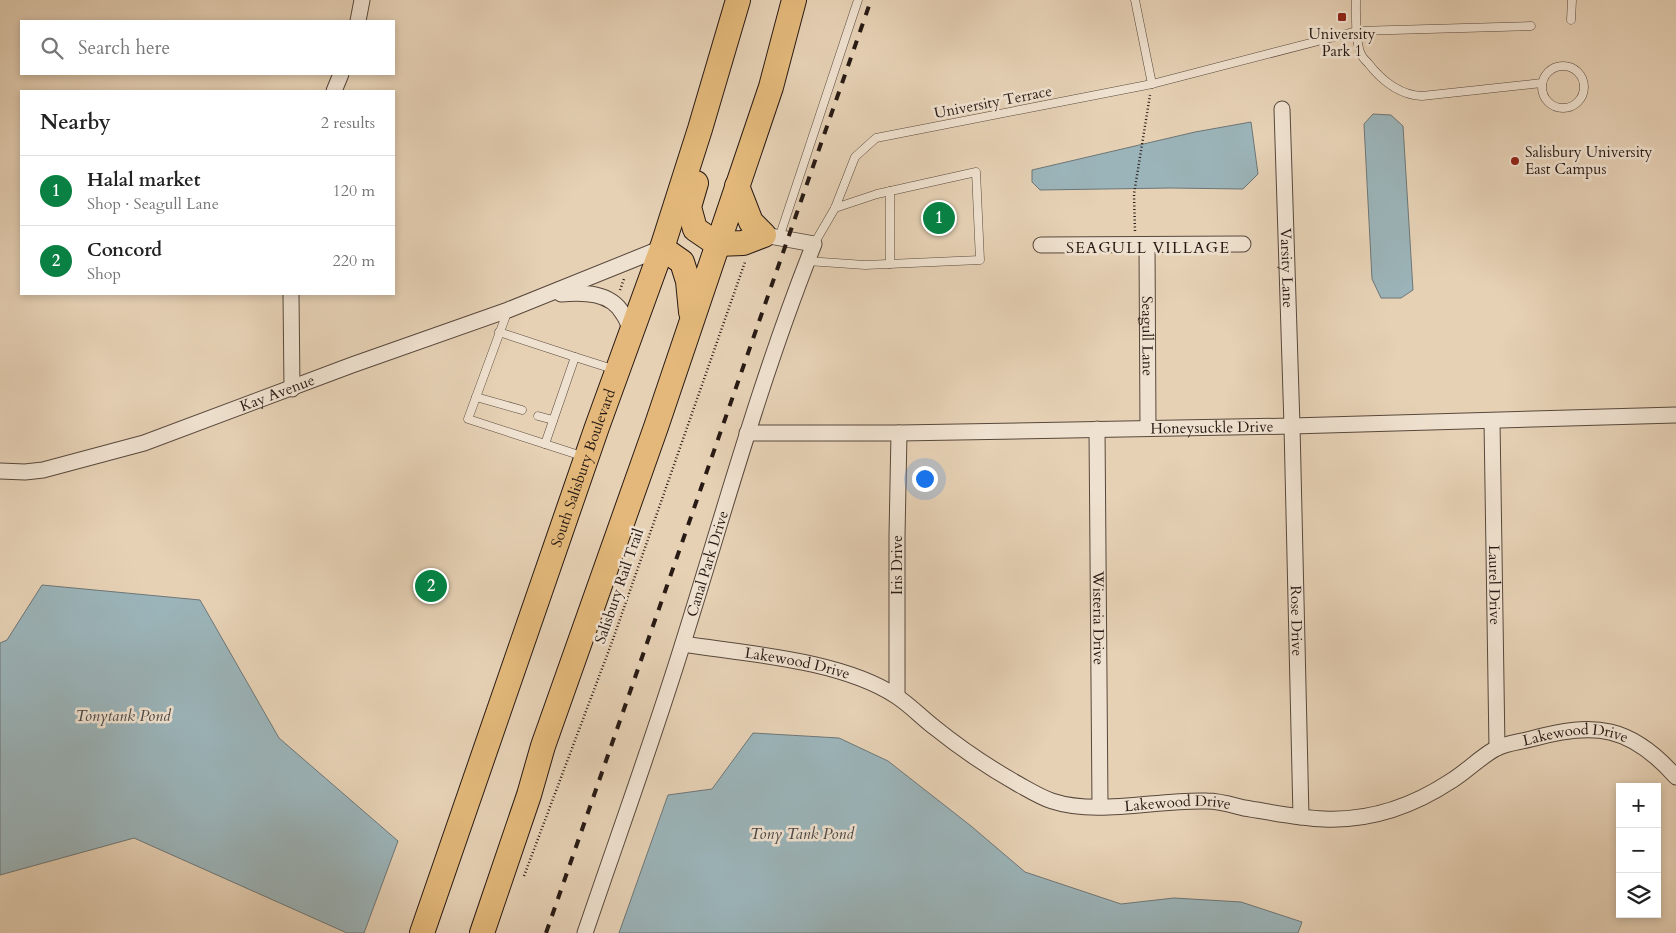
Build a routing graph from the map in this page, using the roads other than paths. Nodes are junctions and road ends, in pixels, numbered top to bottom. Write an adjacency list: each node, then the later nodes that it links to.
1 (362, 0): 8 (street)
2 (738, 0): 17 (main road, South Salisbury Boulevard)
3 (794, 0): 18 (main road)
4 (858, 0): 21 (lane)
5 (1135, 0): 14 (lane)
6 (1356, 0): 11 (lane)
7 (1572, 0): 9 (lane)
8 (358, 20)
9 (1571, 20)
10 (1531, 26): 11 (lane, University Terrace)
11 (1357, 31): 13 (lane); 14 (lane, University Terrace)
12 (341, 75): 15 (street)
13 (1542, 83): 13 (lane)
14 (1152, 84): 20 (lane, University Terrace)
15 (334, 90)
16 (1282, 109): 45 (street, Varsity Lane)
17 (700, 129): 22 (main road); 27 (main road, South Salisbury Boulevard)
18 (737, 186): 21 (main road); 22 (main road)
19 (890, 191): 20 (lane); 29 (lane); 29 (lane)
20 (835, 208): 23 (lane, University Terrace)
21 (762, 239): 22 (main road); 23 (street)
22 (718, 244): 33 (main road)
23 (814, 244): 28 (street, Canal Park Drive)
24 (1243, 244): 26 (street)
25 (1041, 245): 26 (street)
26 (1141, 245): 46 (street, Seagull Lane)
27 (662, 248): 30 (street, Kay Avenue); 33 (main road); 35 (main road, South Salisbury Boulevard)
28 (807, 261): 29 (lane); 48 (street, Canal Park Drive)
29 (890, 264)
30 (550, 294): 32 (street, Kay Avenue); 35 (street, Kay Avenue)
31 (291, 295): 38 (street)
32 (508, 310): 34 (lane); 38 (street, Kay Avenue)
33 (692, 321): 60 (main road)
34 (499, 332): 36 (lane); 39 (lane)
35 (631, 332): 37 (main road, South Salisbury Boulevard)
36 (575, 357): 37 (lane); 43 (lane)
37 (618, 370): 51 (main road, South Salisbury Boulevard)
38 (292, 389): 52 (street, Kay Avenue)
39 (476, 397): 40 (lane); 50 (lane)
40 (522, 410)
41 (1676, 415): 44 (street, Honeysuckle Drive)
42 (538, 416): 43 (lane)
43 (553, 420): 50 (lane)
44 (1492, 420): 45 (street, Honeysuckle Drive); 55 (street, Laurel Drive)
45 (1292, 426): 46 (street, Honeysuckle Drive); 58 (street, Rose Drive)
46 (1148, 428): 47 (street, Honeysuckle Drive)
47 (1098, 429): 49 (street, Honeysuckle Drive); 57 (street, Wisteria Drive)
48 (747, 433): 49 (street, Honeysuckle Drive); 53 (street, Canal Park Drive)
49 (899, 433): 54 (street, Iris Drive)
50 (545, 444): 51 (lane)
51 (586, 458): 59 (main road, South Salisbury Boulevard)
52 (0, 471)
53 (683, 644): 54 (street, Lakewood Drive); 61 (street, Canal Park Drive)
54 (897, 696): 57 (street, Lakewood Drive)
55 (1497, 748): 56 (street, Lakewood Drive); 58 (street, Lakewood Drive)
56 (1676, 776)
57 (1100, 806): 58 (street, Lakewood Drive)
58 (1301, 817)
59 (422, 933)
60 (482, 933)
61 (585, 933)

